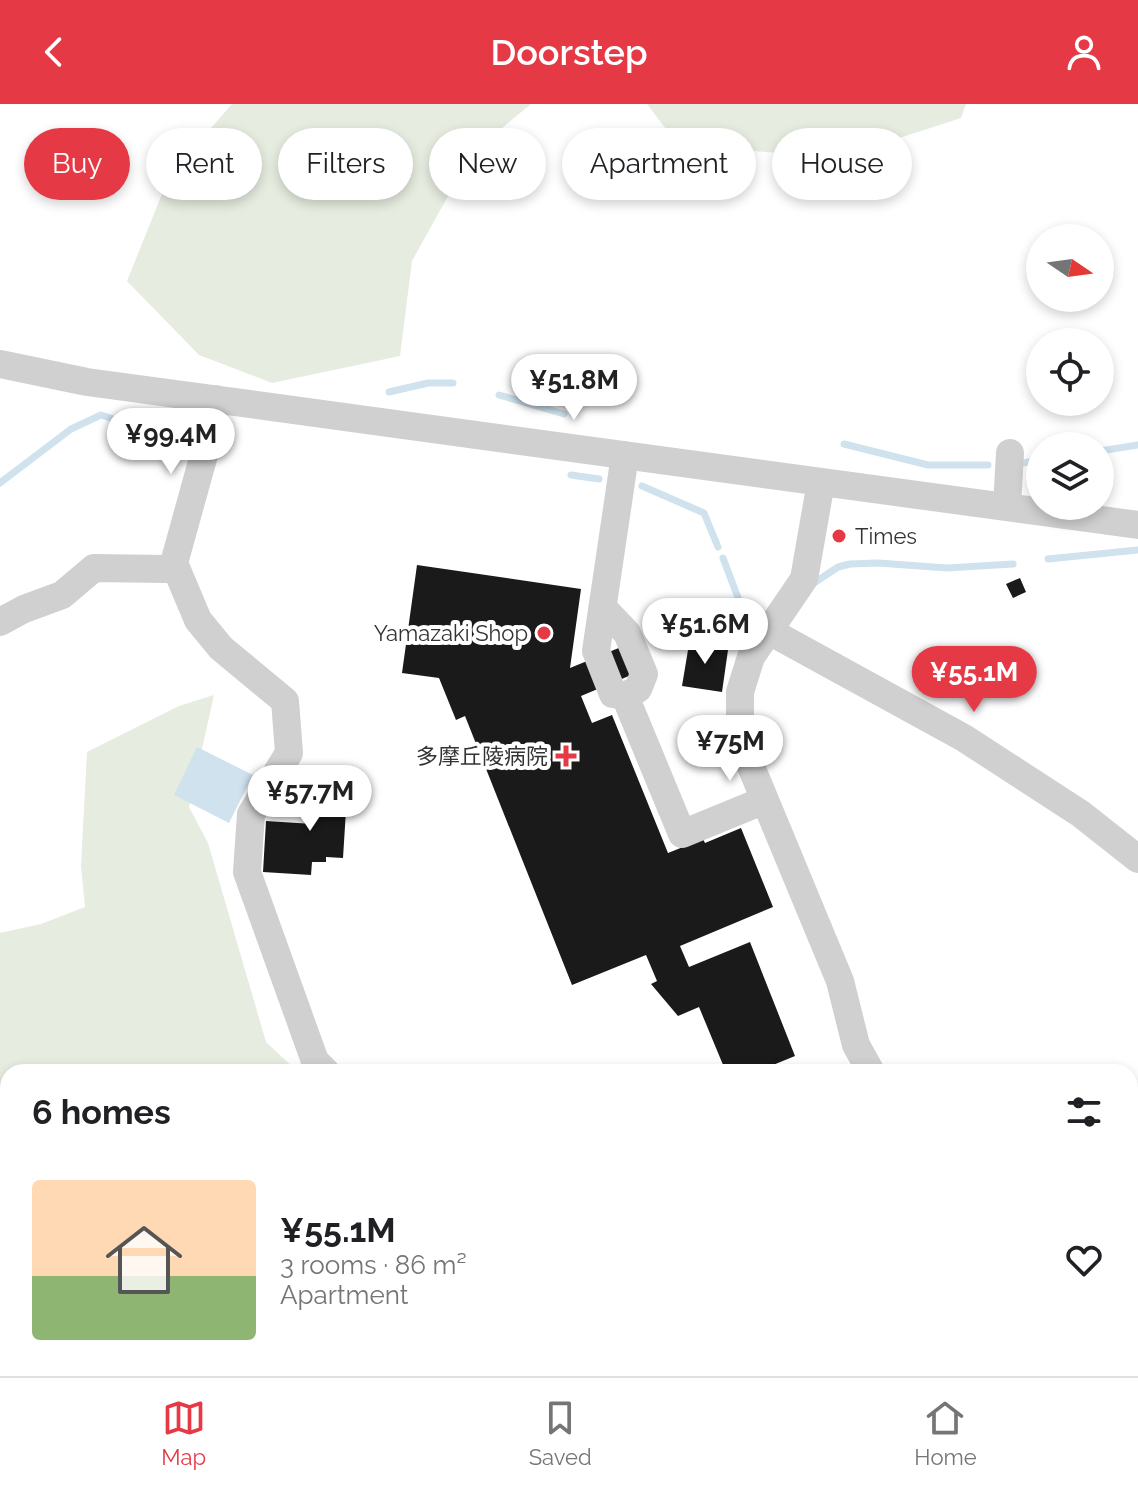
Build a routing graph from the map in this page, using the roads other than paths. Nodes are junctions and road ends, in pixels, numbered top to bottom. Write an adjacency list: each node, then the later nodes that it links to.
1 (0, 364): 2 (street)
2 (216, 399): 4 (street); 8 (street)
3 (1010, 453): 6 (street)
4 (625, 455): 5 (street); 11 (street)
5 (821, 482): 6 (street); 10 (street)
6 (1007, 507): 7 (street)
7 (1138, 525)
8 (174, 563): 9 (street); 13 (street)
9 (0, 622)
10 (769, 631): 11 (street); 12 (street)
11 (765, 800): 14 (street)
12 (1138, 859)
13 (318, 1064)
14 (867, 1064)

